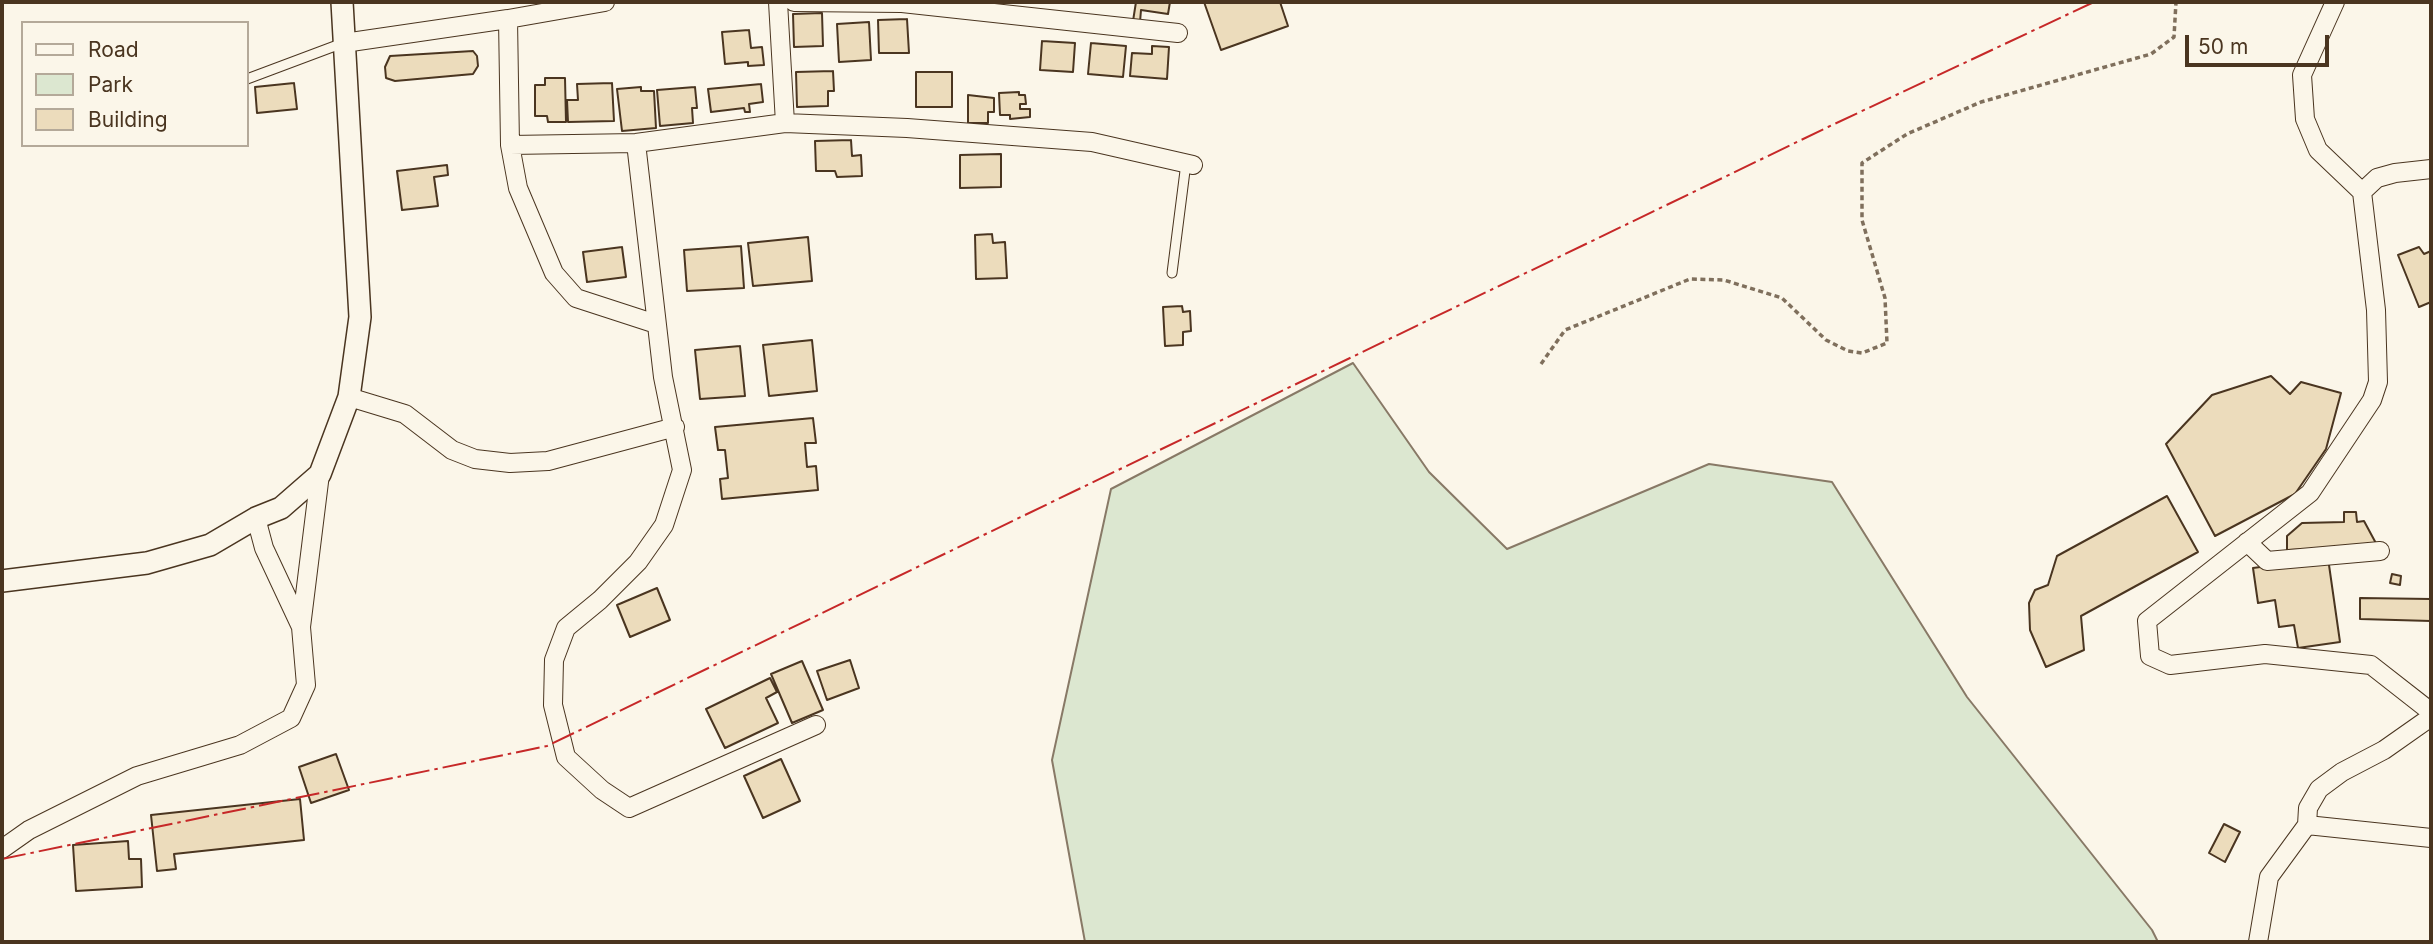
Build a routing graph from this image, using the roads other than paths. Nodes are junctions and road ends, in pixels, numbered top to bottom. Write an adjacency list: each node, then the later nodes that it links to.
1 (605, 2): 6 (street)
2 (778, 2): 10 (street)
3 (794, 2): 7 (street)
4 (2335, 2): 15 (street)
5 (342, 8): 8 (street)
6 (508, 19): 8 (street); 12 (street)
7 (1178, 33)
8 (344, 43): 9 (lane); 18 (street)
9 (248, 79)
10 (785, 123): 11 (street); 13 (street)
11 (636, 143): 12 (street); 17 (street)
12 (510, 145): 17 (street)
13 (1189, 164): 16 (lane)
14 (2431, 169): 15 (street)
15 (2362, 192): 22 (street)
16 (1172, 273)
17 (656, 324): 19 (street)
18 (349, 397): 19 (street); 20 (street)
19 (675, 427): 28 (street)
20 (320, 474): 21 (street); 25 (street)
21 (256, 518): 24 (street); 25 (street)
22 (2247, 542): 23 (street); 26 (street)
23 (2380, 551)
24 (2, 581)
25 (301, 627): 31 (street)
26 (2431, 712)
27 (2431, 718): 29 (street)
28 (816, 725)
29 (2307, 825): 30 (street); 32 (street)
30 (2431, 838)
31 (2, 849)
32 (2258, 942)

